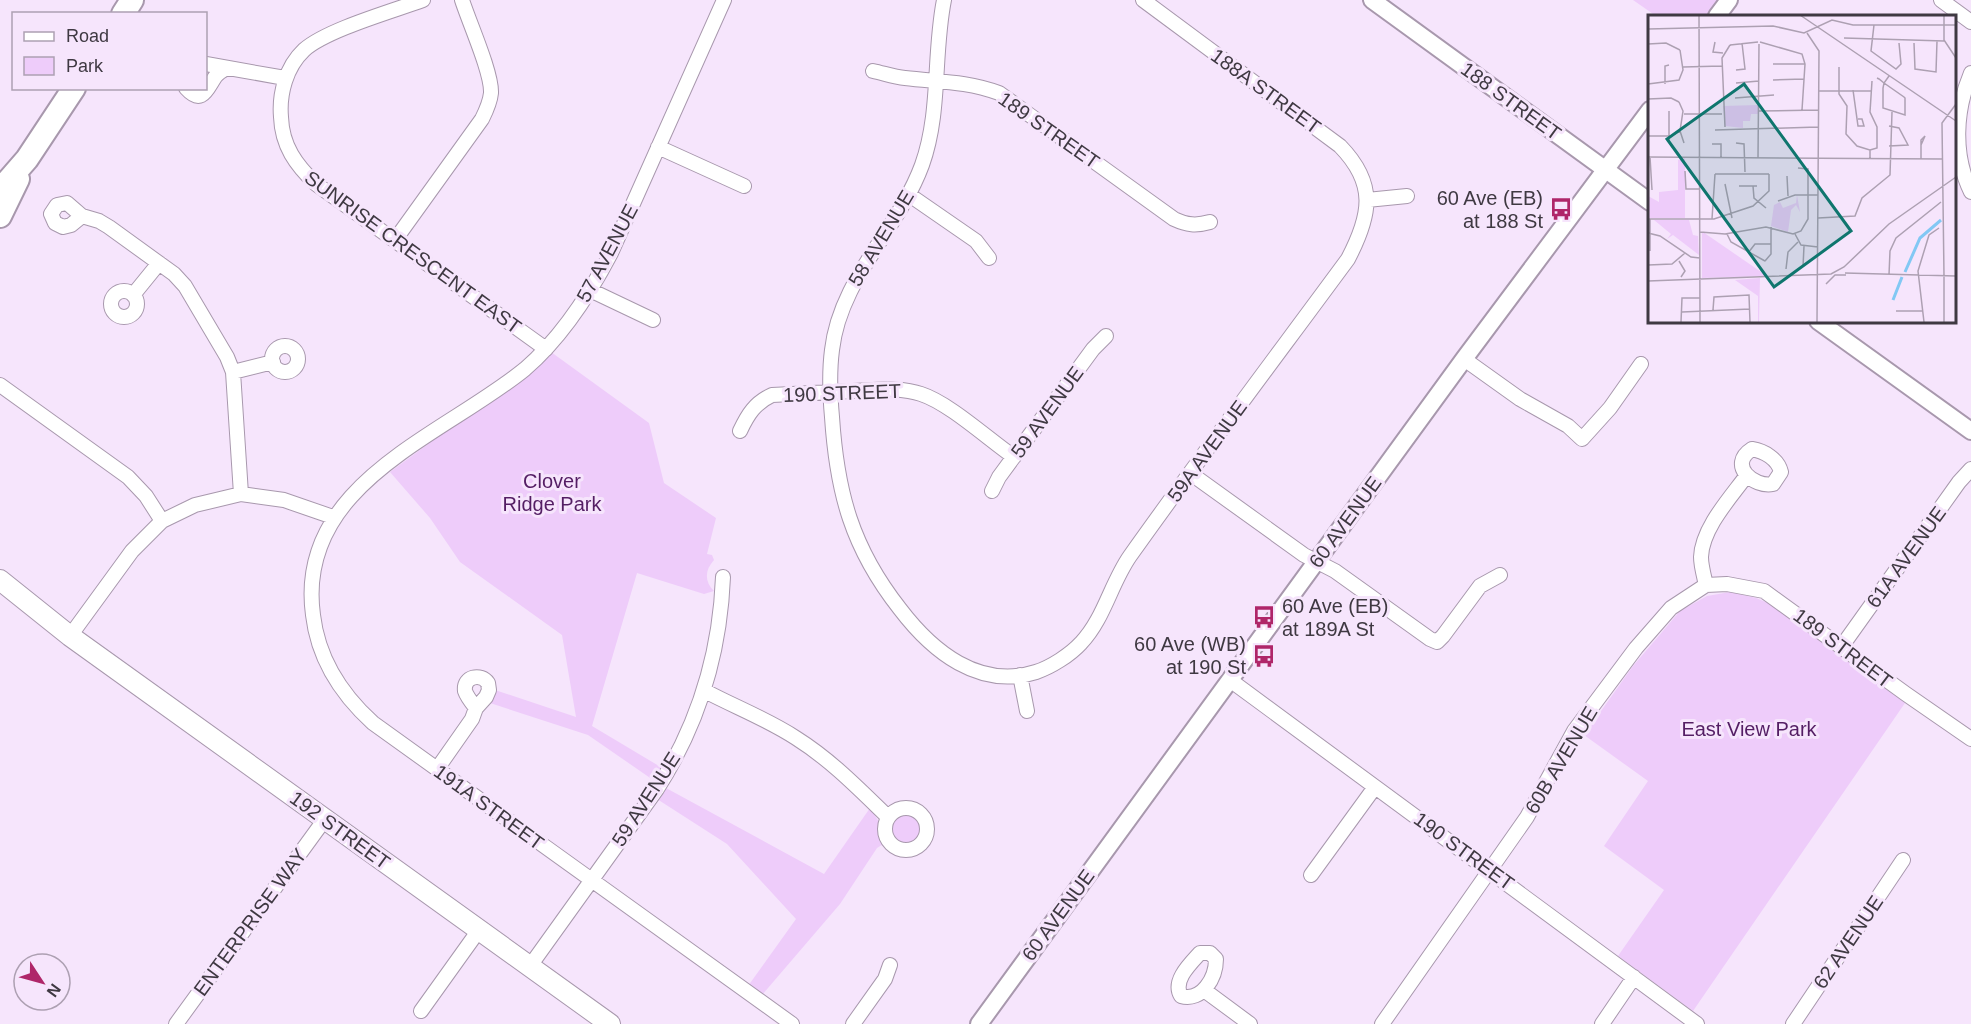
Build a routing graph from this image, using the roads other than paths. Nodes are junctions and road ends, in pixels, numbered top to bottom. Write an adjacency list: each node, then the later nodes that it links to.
1 (423, 0): 15 (street)
2 (462, 0): 34 (street)
3 (724, 0): 20 (street, 57 AVENUE)
4 (945, 0): 16 (street, 58 AVENUE)
5 (1143, 0): 29 (street, 188A STREET)
6 (1372, 0): 22 (street, 188 STREET)
7 (1729, 0): 9 (street)
8 (1941, 0): 10 (street)
9 (1718, 15)
10 (1971, 22)
11 (207, 64): 12 (street)
12 (227, 68): 15 (street); 18 (street)
13 (873, 71): 16 (street, 189 STREET)
14 (1971, 73): 23 (street)
15 (285, 78): 34 (street, SUNRISE CRESCENT EAST)
16 (935, 80): 27 (street, 58 AVENUE); 33 (street, 189 STREET)
17 (73, 90): 21 (highway)
18 (188, 90)
19 (1648, 113): 22 (street, 60 AVENUE)
20 (658, 147): 24 (street); 37 (street, 57 AVENUE)
21 (27, 159): 25 (highway); 31 (highway)
22 (1606, 170): 30 (street, 188 STREET); 43 (street, 60 AVENUE)
23 (1958, 170): 26 (street)
24 (744, 186)
25 (0, 190)
26 (1971, 192)
27 (908, 195): 35 (street); 48 (street, 58 AVENUE)
28 (1407, 196): 29 (street)
29 (1367, 200): 53 (street, 59A AVENUE)
30 (1648, 201)
31 (0, 216)
32 (81, 216): 36 (street)
33 (1210, 222)
34 (395, 240): 42 (street, SUNRISE CRESCENT EAST)
35 (989, 258)
36 (159, 263): 38 (street); 46 (street)
37 (590, 290): 39 (street); 42 (street, 57 AVENUE)
38 (133, 295)
39 (653, 320)
40 (1819, 322): 50 (street)
41 (1106, 336): 51 (street, 59 AVENUE)
42 (546, 349): 58 (street, 57 AVENUE)
43 (1464, 359): 45 (street); 60 (street, 60 AVENUE)
44 (273, 362): 46 (street)
45 (1641, 364)
46 (233, 372): 57 (street)
47 (0, 385): 59 (street)
48 (830, 392): 49 (street, 190 STREET); 51 (street, 190 STREET); 55 (street, 58 AVENUE)
49 (740, 431)
50 (1971, 431)
51 (1014, 457): 56 (street, 59 AVENUE)
52 (1971, 469): 67 (street, 61A AVENUE)
53 (1190, 474): 60 (street); 68 (street, 59A AVENUE)
54 (1747, 475): 64 (street)
55 (837, 477): 68 (street, 59A AVENUE)
56 (992, 491)
57 (241, 494): 58 (street); 59 (street)
58 (333, 517): 74 (street, 191A STREET)
59 (162, 521): 66 (street)
60 (1317, 561): 61 (street); 69 (street, 60 AVENUE)
61 (1500, 575)
62 (723, 577): 70 (street, 59 AVENUE)
63 (0, 580): 66 (main road, 192 STREET)
64 (1706, 585): 67 (street, 189 STREET); 79 (street, 60B AVENUE)
65 (0, 593): 66 (main road, 192 STREET)
66 (70, 636): 77 (main road, 192 STREET)
67 (1842, 646): 73 (street, 189 STREET)
68 (1020, 675): 72 (street)
69 (1230, 680): 75 (street, 190 STREET); 92 (street, 60 AVENUE)
70 (705, 691): 76 (street); 81 (street, 59 AVENUE)
71 (476, 708): 74 (street)
72 (1027, 711)
73 (1971, 738)
74 (437, 769): 81 (street, 191A STREET)
75 (1375, 787): 79 (street, 190 STREET); 80 (street)
76 (888, 817)
77 (325, 819): 82 (main road, 192 STREET); 88 (street, ENTERPRISE WAY)
78 (1903, 860): 97 (street, 62 AVENUE)
79 (1490, 871): 85 (street, 190 STREET); 94 (street, 60B AVENUE)
80 (1311, 875)
81 (591, 881): 84 (street, 59 AVENUE); 90 (street, 191A STREET)
82 (479, 930): 84 (main road, 192 STREET); 87 (street)
83 (890, 965): 91 (street)
84 (530, 966): 89 (main road, 192 STREET)
85 (1634, 977): 95 (street); 96 (street, 190 STREET)
86 (1204, 990): 93 (street)
87 (421, 1011)
88 (176, 1024)
89 (610, 1024)
90 (792, 1024)
91 (853, 1024)
92 (979, 1024)
93 (1250, 1024)
94 (1382, 1024)
95 (1602, 1024)
96 (1697, 1024)
97 (1793, 1024)

